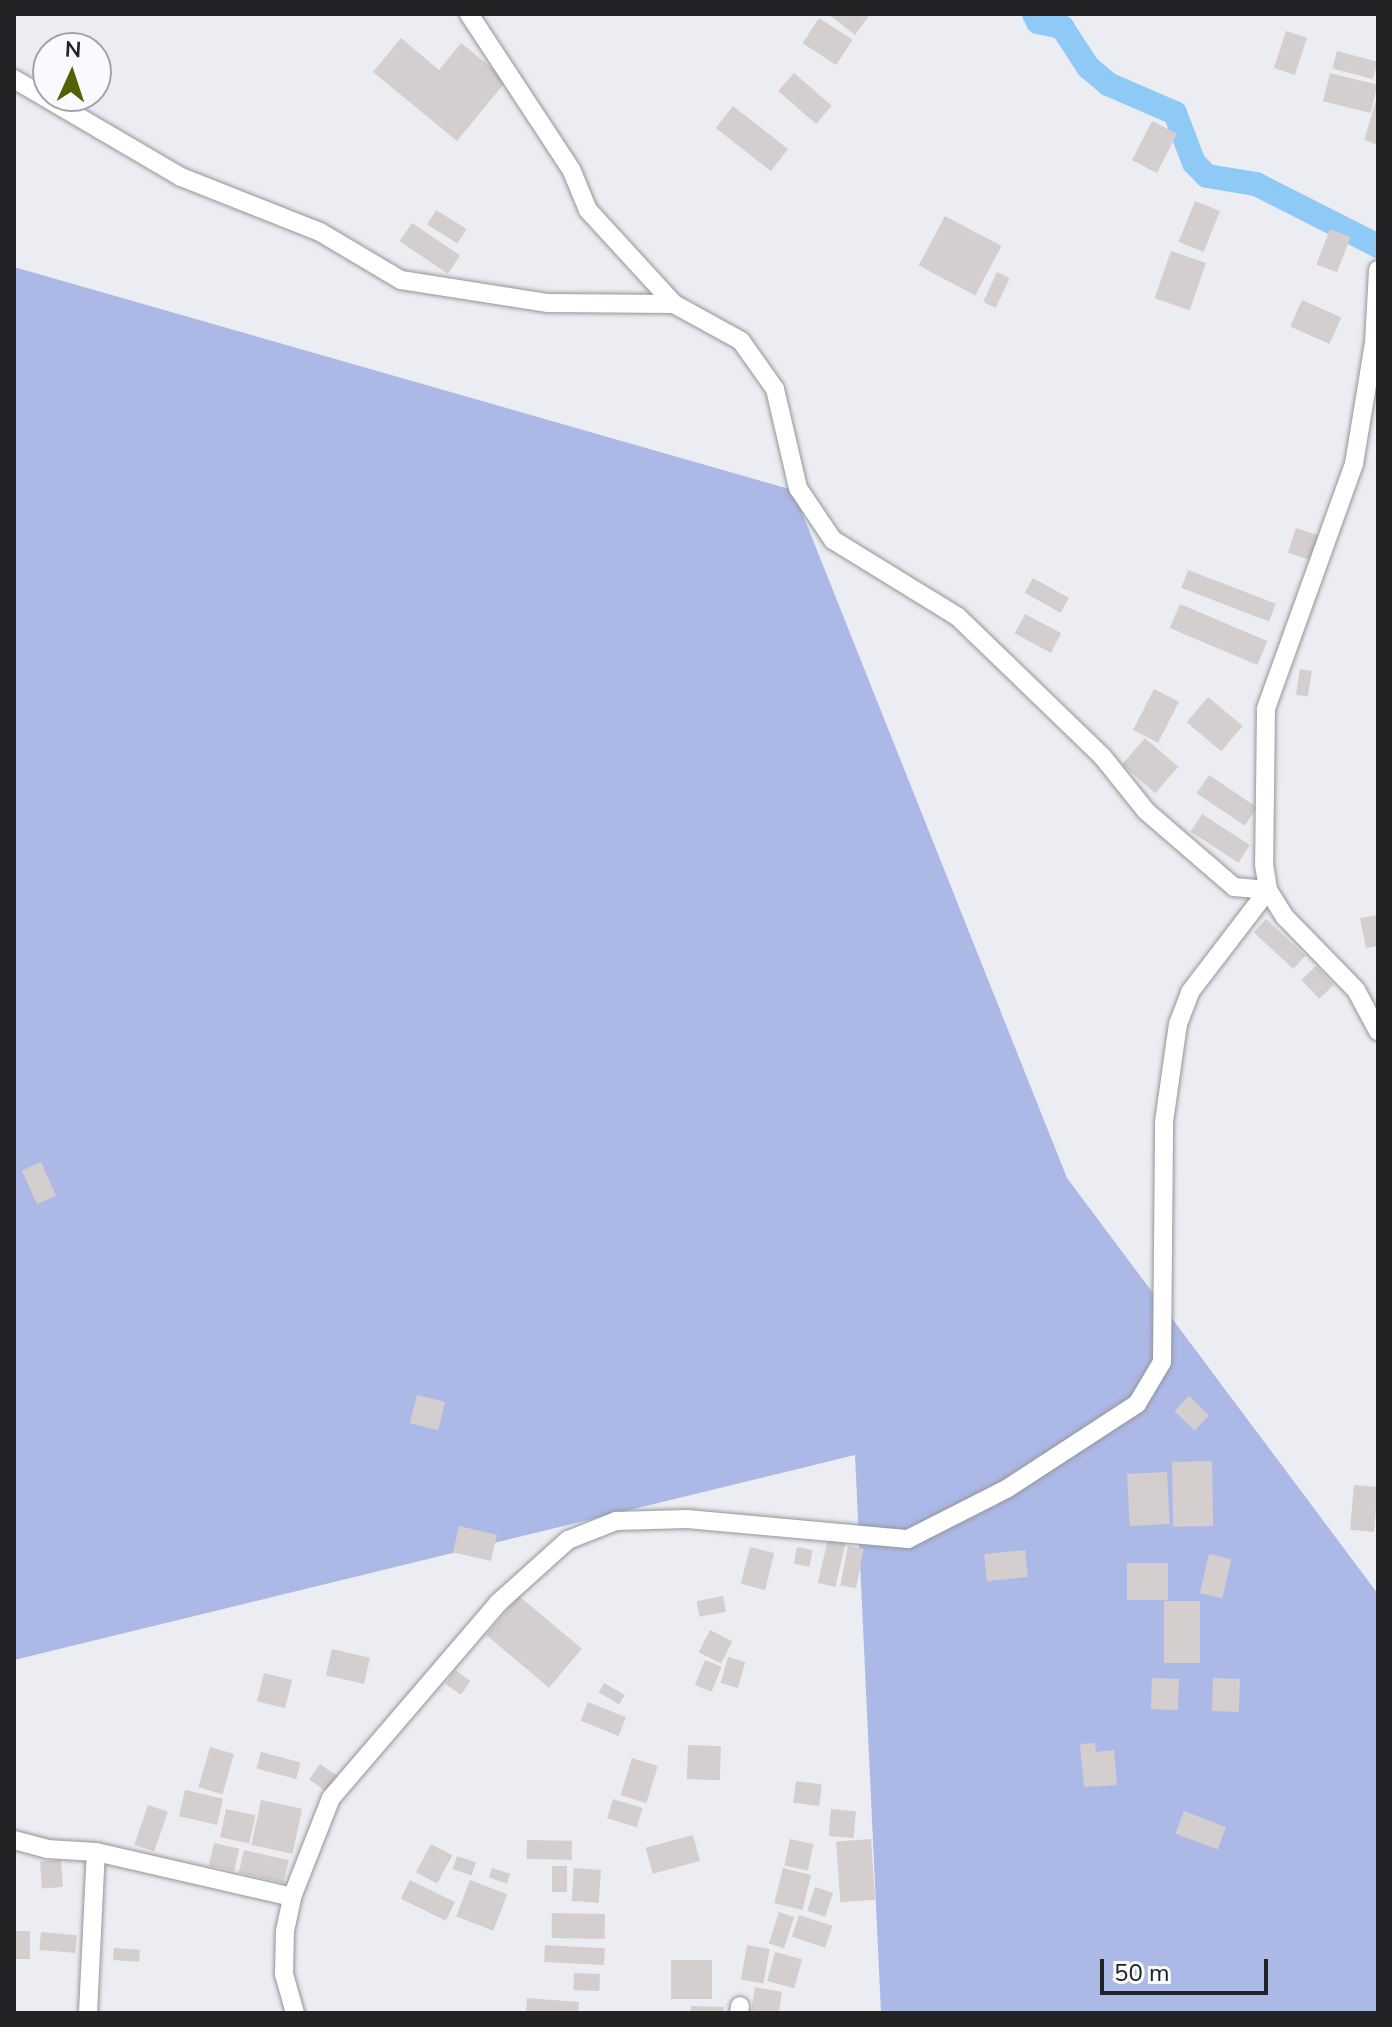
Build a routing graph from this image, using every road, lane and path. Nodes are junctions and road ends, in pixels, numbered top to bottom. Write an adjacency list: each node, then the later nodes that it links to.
1 (469, 14): 4 (street)
2 (14, 79): 4 (street)
3 (1378, 271): 5 (street)
4 (674, 304): 5 (street)
5 (1268, 890): 6 (street); 9 (street)
6 (1378, 1031)
7 (14, 1840): 8 (street)
8 (96, 1852): 9 (street); 10 (street)
9 (292, 1897): 11 (street)
10 (88, 2013)
11 (295, 2013)

